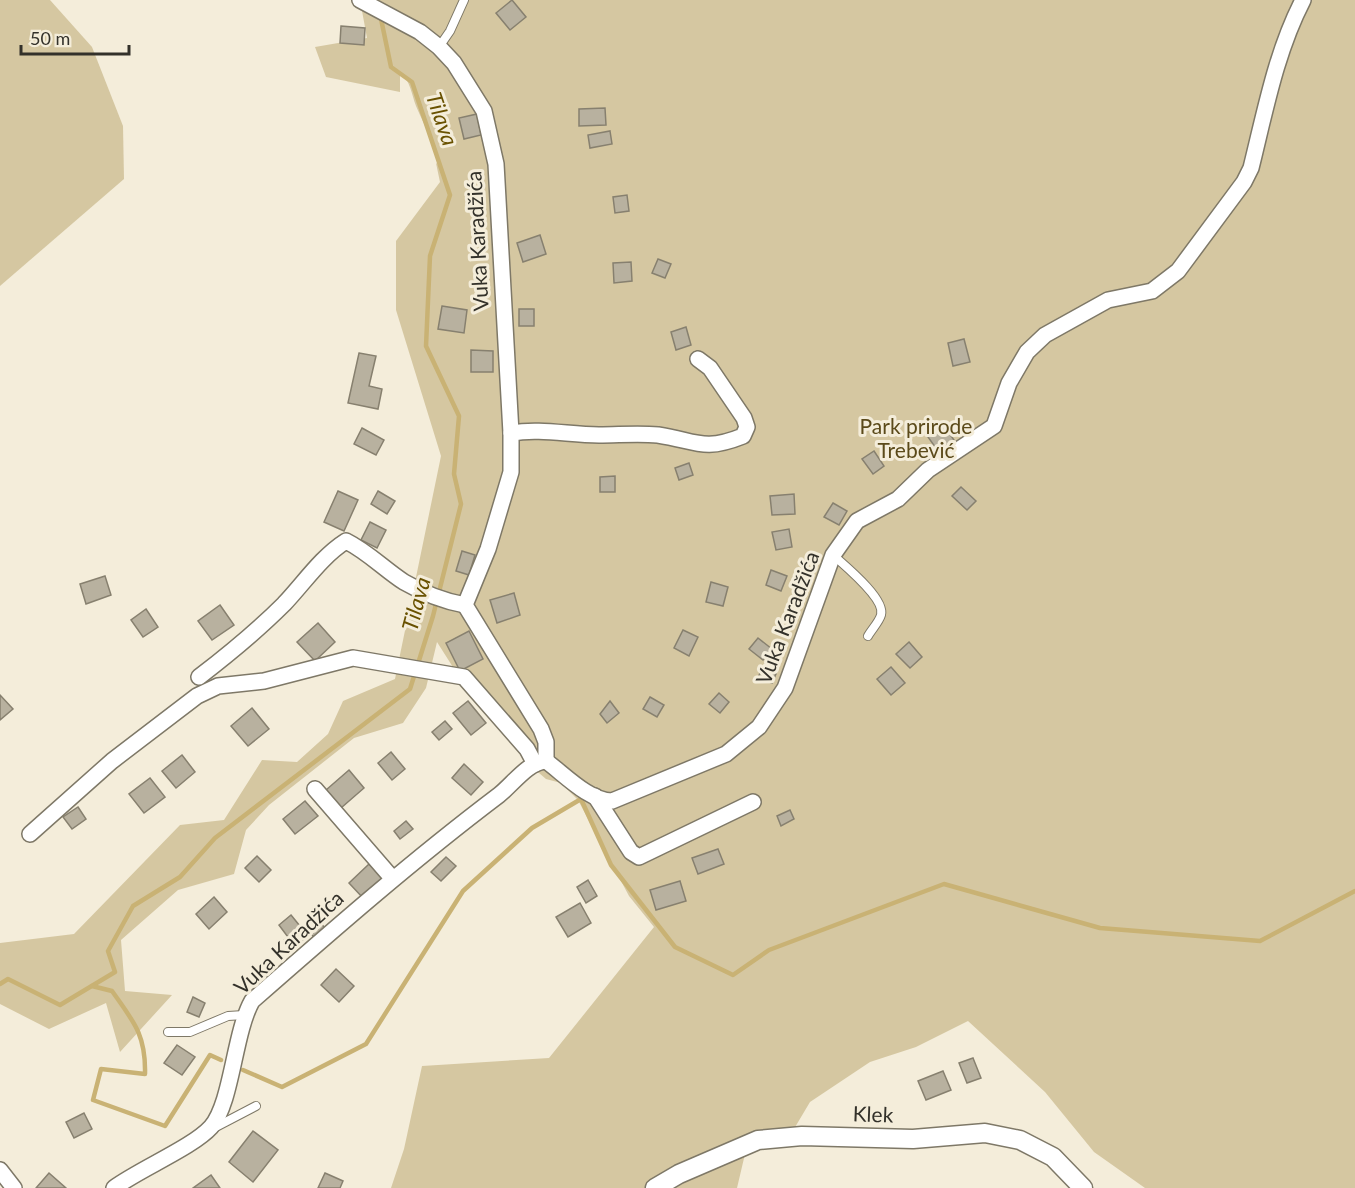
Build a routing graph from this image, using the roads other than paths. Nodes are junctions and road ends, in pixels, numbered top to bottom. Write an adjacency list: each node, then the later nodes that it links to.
1 (464, 0): 4 (lane)
2 (1303, 0): 7 (street, Vuka Karadžića)
3 (364, 3): 4 (street, Vuka Karadžića)
4 (439, 48): 6 (street, Vuka Karadžića)
5 (698, 358): 6 (street)
6 (511, 433): 8 (street, Vuka Karadžića)
7 (833, 555): 9 (lane); 13 (street, Vuka Karadžića)
8 (465, 605): 10 (street); 11 (street)
9 (868, 636)
10 (199, 677)
11 (540, 763): 13 (street); 15 (street); 16 (street, Vuka Karadžića)
12 (315, 789): 16 (street)
13 (595, 796): 14 (street)
14 (753, 802)
15 (30, 834)
16 (392, 878): 17 (street, Vuka Karadžića)
17 (244, 1015): 18 (lane); 20 (street, Vuka Karadžića)
18 (168, 1032)
19 (256, 1106): 20 (lane)
20 (211, 1128): 23 (street)
21 (0, 1170): 22 (street)
22 (14, 1188)
23 (114, 1188)
24 (655, 1188): 25 (street, Klek)
25 (1083, 1188)

